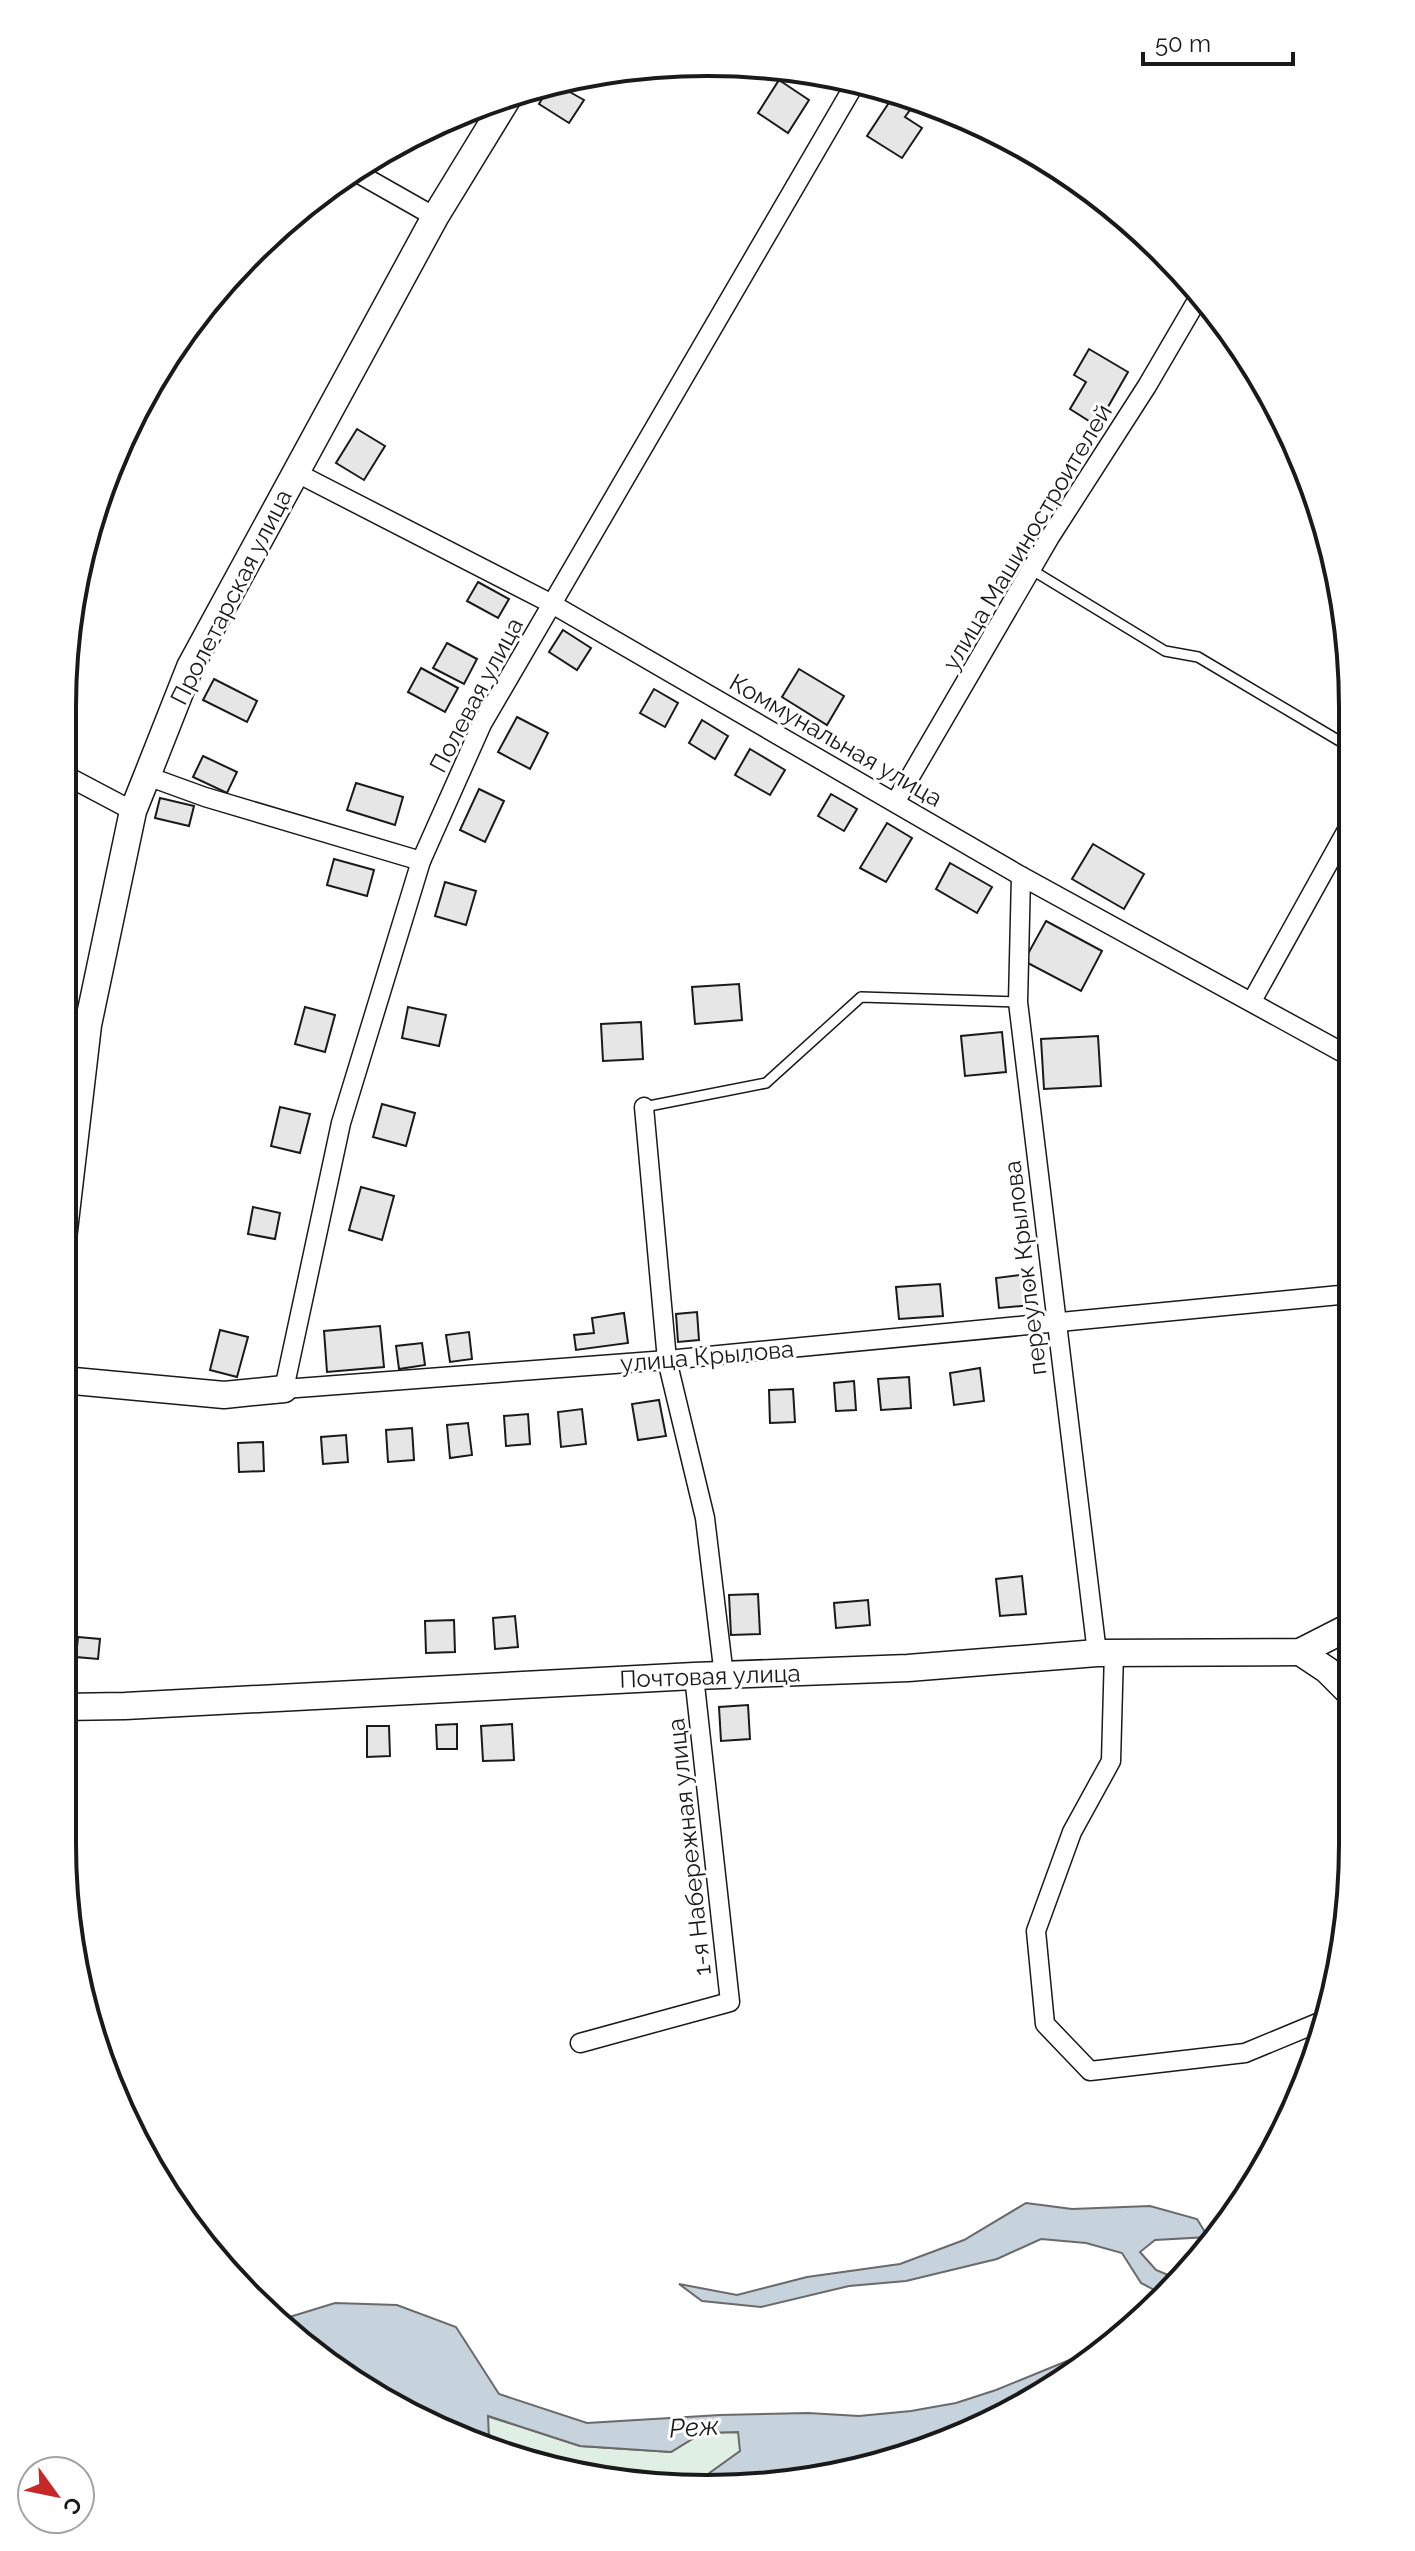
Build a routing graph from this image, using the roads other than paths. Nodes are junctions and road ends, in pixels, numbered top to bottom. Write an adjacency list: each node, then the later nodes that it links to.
1 (850, 93): 8 (street, Полевая улица)
2 (499, 112): 4 (street, Пролетарская улица)
3 (365, 177): 4 (street)
4 (435, 217): 6 (street, Пролетарская улица)
5 (1194, 305): 7 (street, улица Машиностроителей)
6 (295, 472): 8 (street, Коммунальная улица); 10 (street, Пролетарская улица)
7 (1032, 570): 9 (lane); 12 (street, улица Машиностроителей)
8 (552, 604): 12 (street, Коммунальная улица); 15 (street, Полевая улица)
9 (1339, 741)
10 (147, 776): 13 (street, Пролетарская улица); 15 (street)
11 (76, 781): 13 (street)
12 (896, 801): 16 (street, Коммунальная улица)
13 (133, 811): 21 (street, Пролетарская улица)
14 (1339, 844): 17 (street)
15 (421, 861): 26 (street, Полевая улица)
16 (1021, 876): 17 (street, Коммунальная улица); 18 (street, переулок Крылова)
17 (1252, 1001): 19 (street, Коммунальная улица)
18 (1018, 1002): 20 (lane); 23 (street, переулок Крылова)
19 (1339, 1050)
20 (644, 1107): 24 (street)
21 (76, 1128)
22 (1339, 1295): 23 (street, улица Крылова)
23 (1056, 1323): 24 (street, улица Крылова); 29 (street, переулок Крылова)
24 (667, 1360): 26 (street, улица Крылова); 31 (street)
25 (76, 1381): 26 (street, улица Крылова)
26 (284, 1389)
27 (1339, 1632): 28 (street, Почтовая улица)
28 (1300, 1652): 29 (street, Почтовая улица); 32 (street)
29 (1106, 1653): 31 (street, Почтовая улица); 34 (street, переулок Крылова)
30 (694, 1676): 31 (street, Почтовая улица); 33 (street, Почтовая улица); 35 (street, 1-я Набережная улица)
31 (724, 1676)
32 (1339, 1682)
33 (76, 1707)
34 (1311, 2026)
35 (580, 2043)

